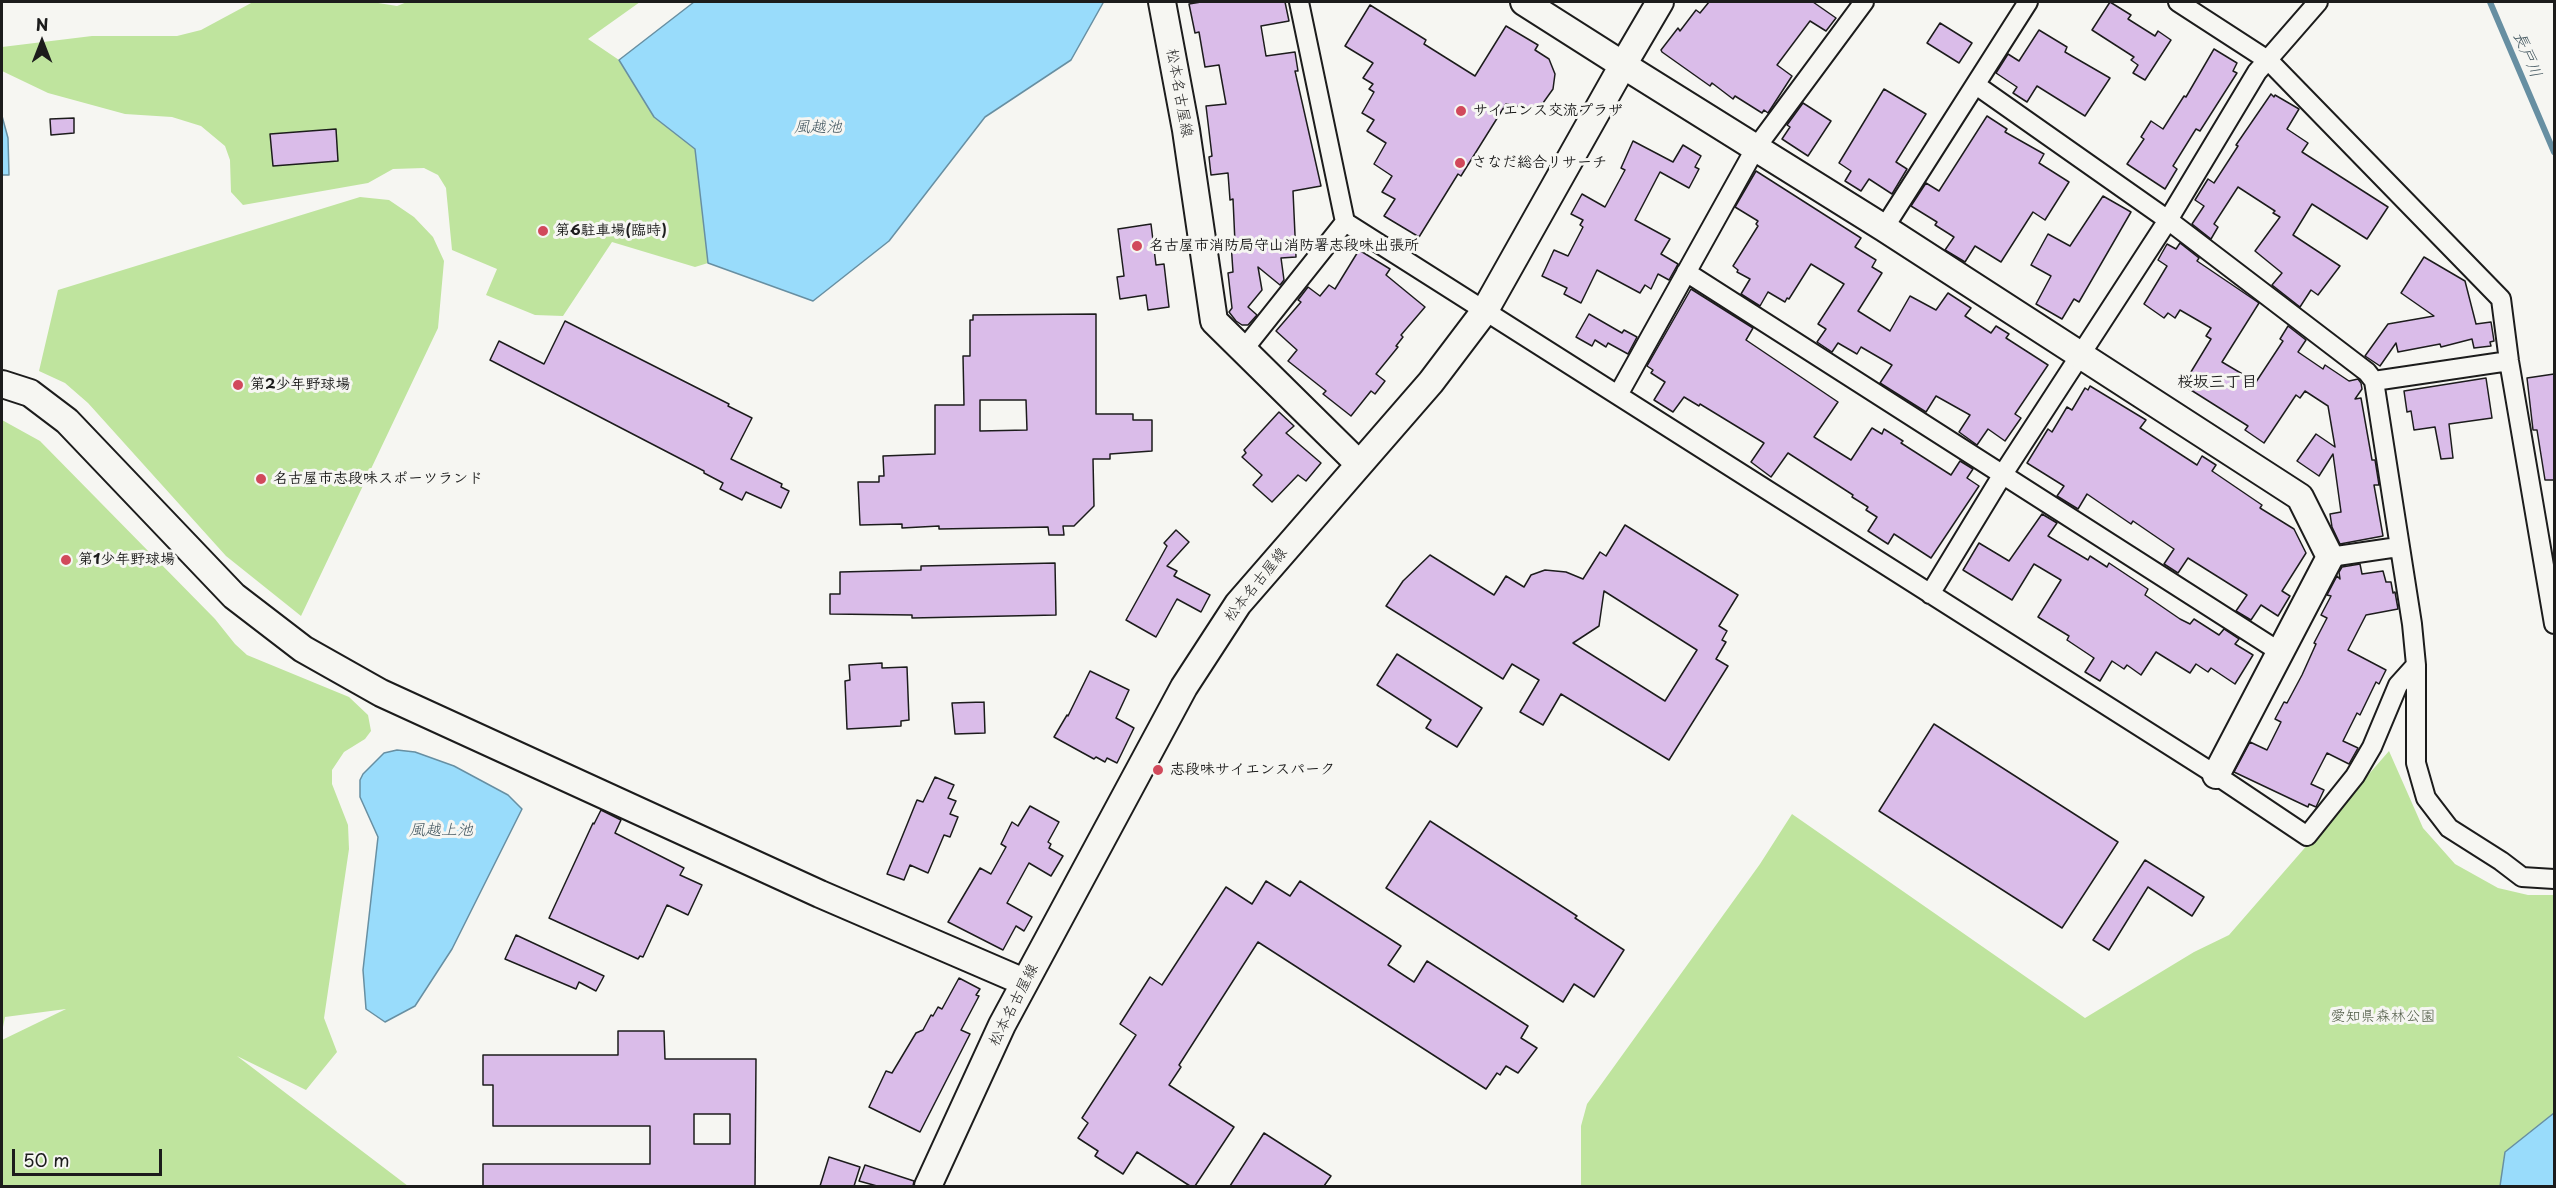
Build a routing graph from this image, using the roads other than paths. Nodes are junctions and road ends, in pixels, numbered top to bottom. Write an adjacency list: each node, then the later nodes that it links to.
1 (1162, 2): 18 (street, 松本名古屋線)
2 (1299, 2): 14 (street)
3 (1524, 2): 10 (street)
4 (1660, 2): 10 (street)
5 (1864, 2): 12 (street)
6 (2028, 2): 11 (street)
7 (2178, 2): 9 (street)
8 (2318, 2): 9 (street)
9 (2269, 61): 13 (street); 20 (street)
10 (1623, 65): 12 (street); 17 (street)
11 (1976, 85): 13 (street); 15 (street)
12 (1755, 149): 15 (street); 16 (street)
13 (2168, 220): 19 (street); 21 (street)
14 (1345, 222): 17 (street); 18 (street)
15 (1884, 228): 19 (street)
16 (1686, 272): 23 (street); 25 (street)
17 (1484, 312): 23 (street); 24 (street)
18 (1244, 349): 24 (street, 松本名古屋線)
19 (2079, 356): 25 (street); 27 (street)
20 (2509, 361): 21 (street); 29 (street)
21 (2374, 381): 26 (street)
22 (2, 384): 34 (street)
23 (1618, 395): 28 (street)
24 (1359, 464): 34 (street, 松本名古屋線)
25 (2003, 474): 28 (street); 30 (street)
26 (2398, 547): 27 (street); 31 (street)
27 (2330, 557): 30 (street)
28 (1930, 594): 32 (street)
29 (2554, 624)
30 (2280, 652): 32 (street)
31 (2416, 665): 32 (street); 33 (street)
32 (2216, 775)
33 (2554, 879)
34 (1024, 982): 35 (street, 松本名古屋線)
35 (928, 1186)

